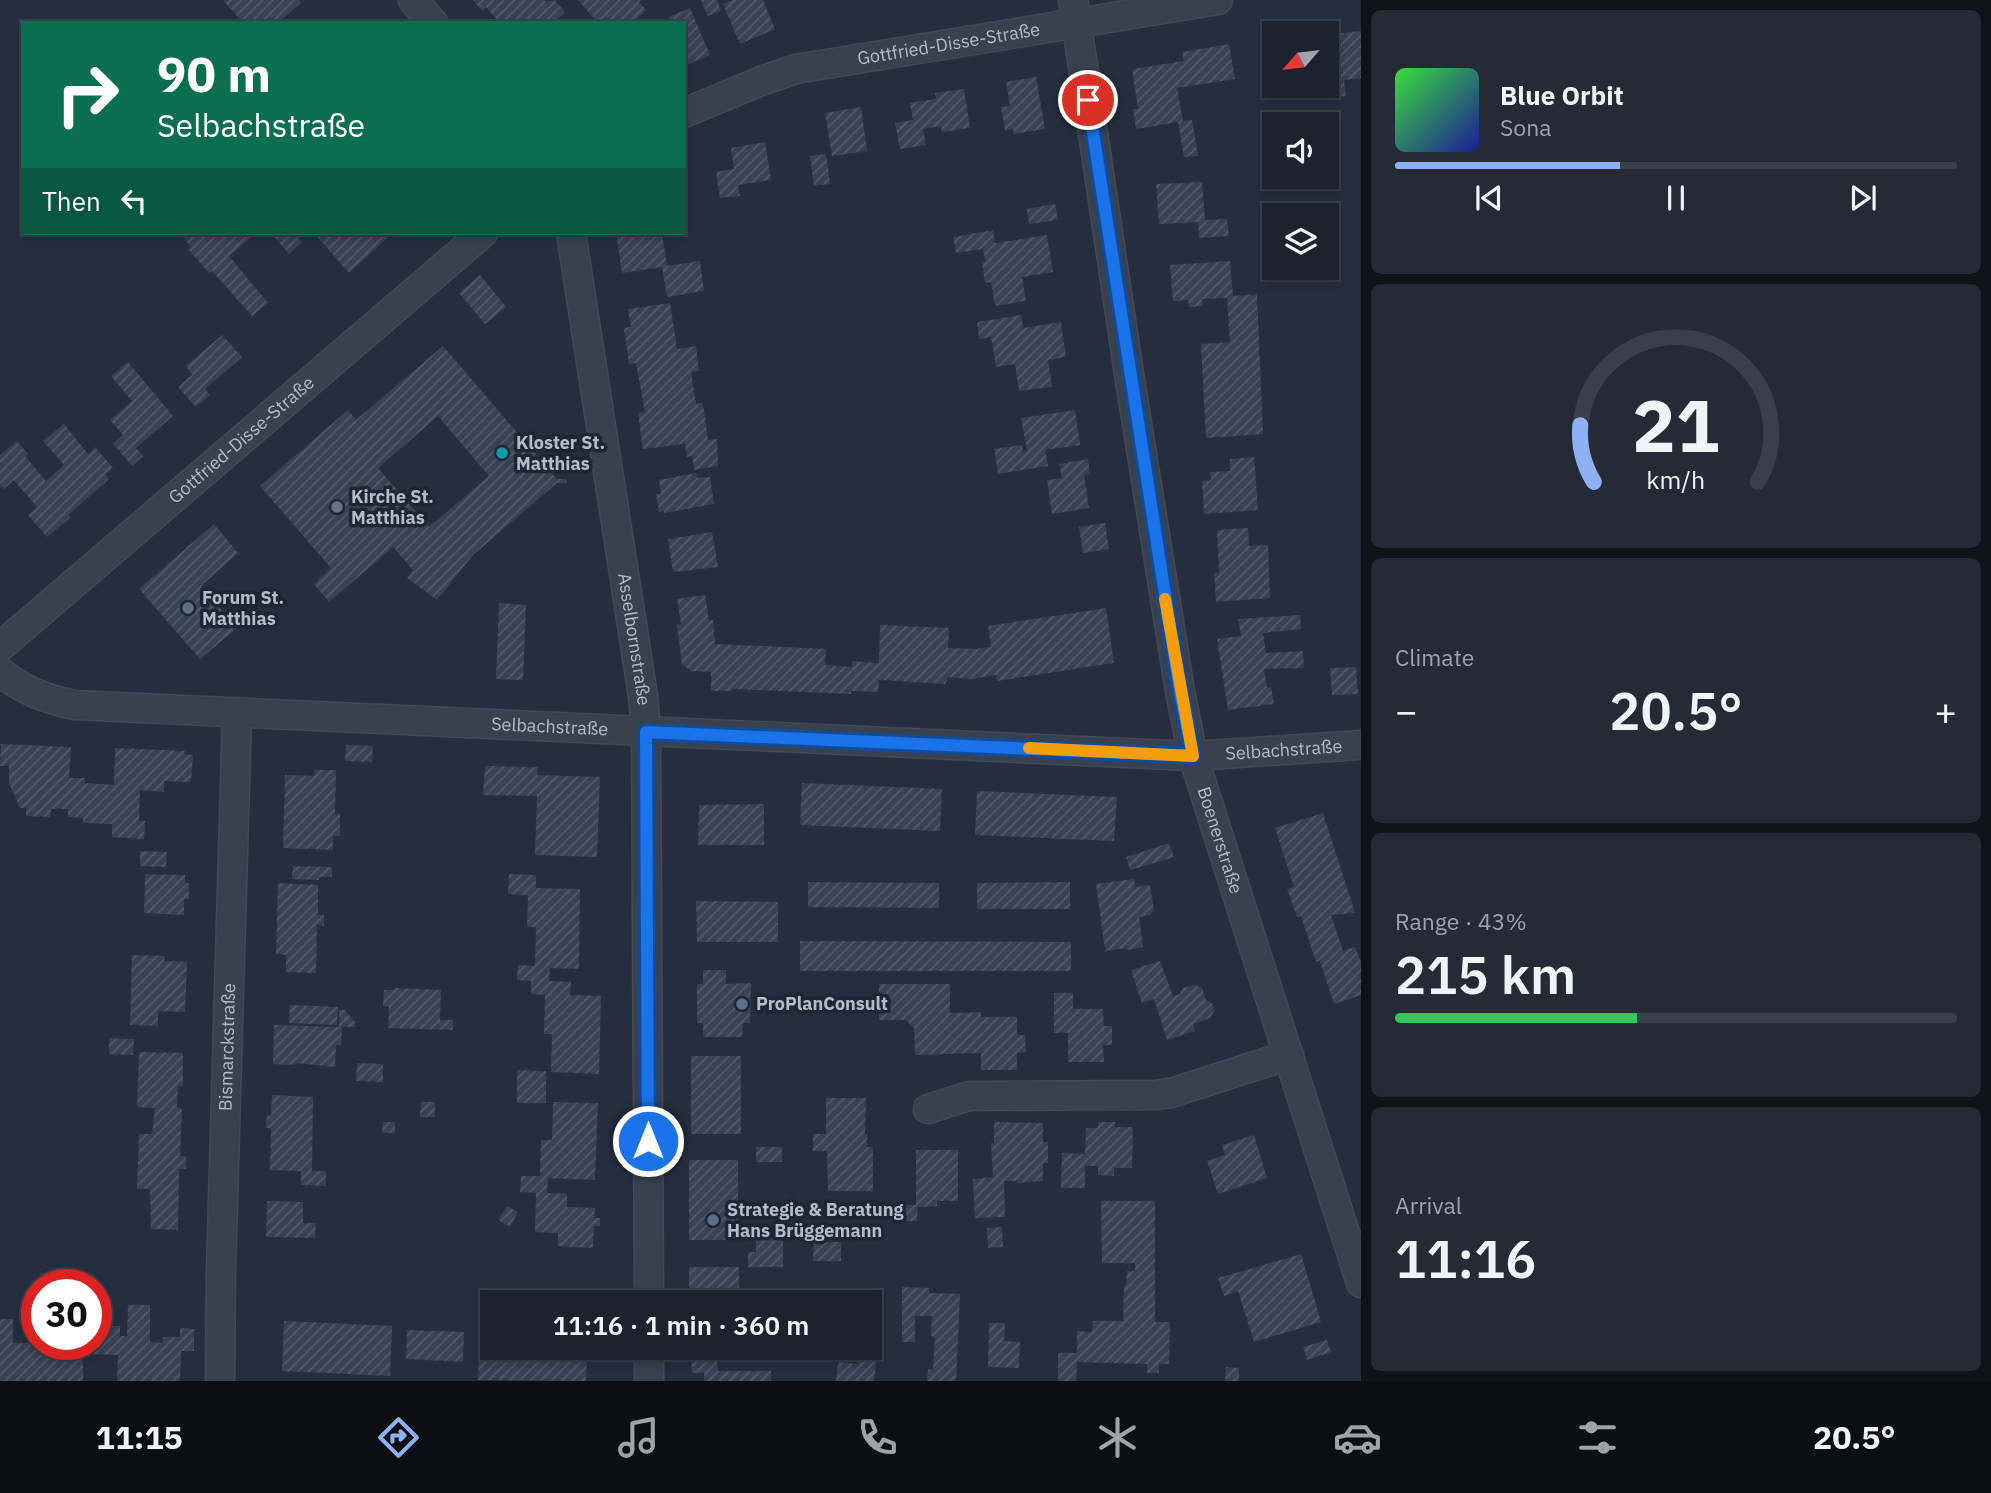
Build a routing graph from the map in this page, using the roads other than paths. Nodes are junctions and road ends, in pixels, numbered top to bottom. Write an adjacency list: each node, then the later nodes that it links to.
1 (413, 0): 4 (street)
2 (1218, 0): 3 (street, Gottfried-Disse-Straße)
3 (1074, 11): 5 (street, Gottfried-Disse-Straße); 13 (street, Boenerstraße)
4 (431, 21)
5 (686, 112)
6 (481, 235): 8 (street, Gottfried-Disse-Straße)
7 (571, 235): 11 (street, Asselbornstraße)
8 (0, 647)
9 (0, 671): 10 (street, Selbachstraße)
10 (237, 713): 11 (street, Selbachstraße); 19 (street, Bismarckstraße)
11 (646, 732): 13 (street, Selbachstraße); 17 (street, Asselbornstraße)
12 (1361, 745): 13 (street, Selbachstraße)
13 (1193, 756): 14 (street, Boenerstraße)
14 (1289, 1055): 15 (street); 16 (street, Boenerstraße)
15 (928, 1109)
16 (1361, 1283)
17 (649, 1290)
18 (649, 1360): 20 (street)
19 (220, 1381)
20 (649, 1381)

